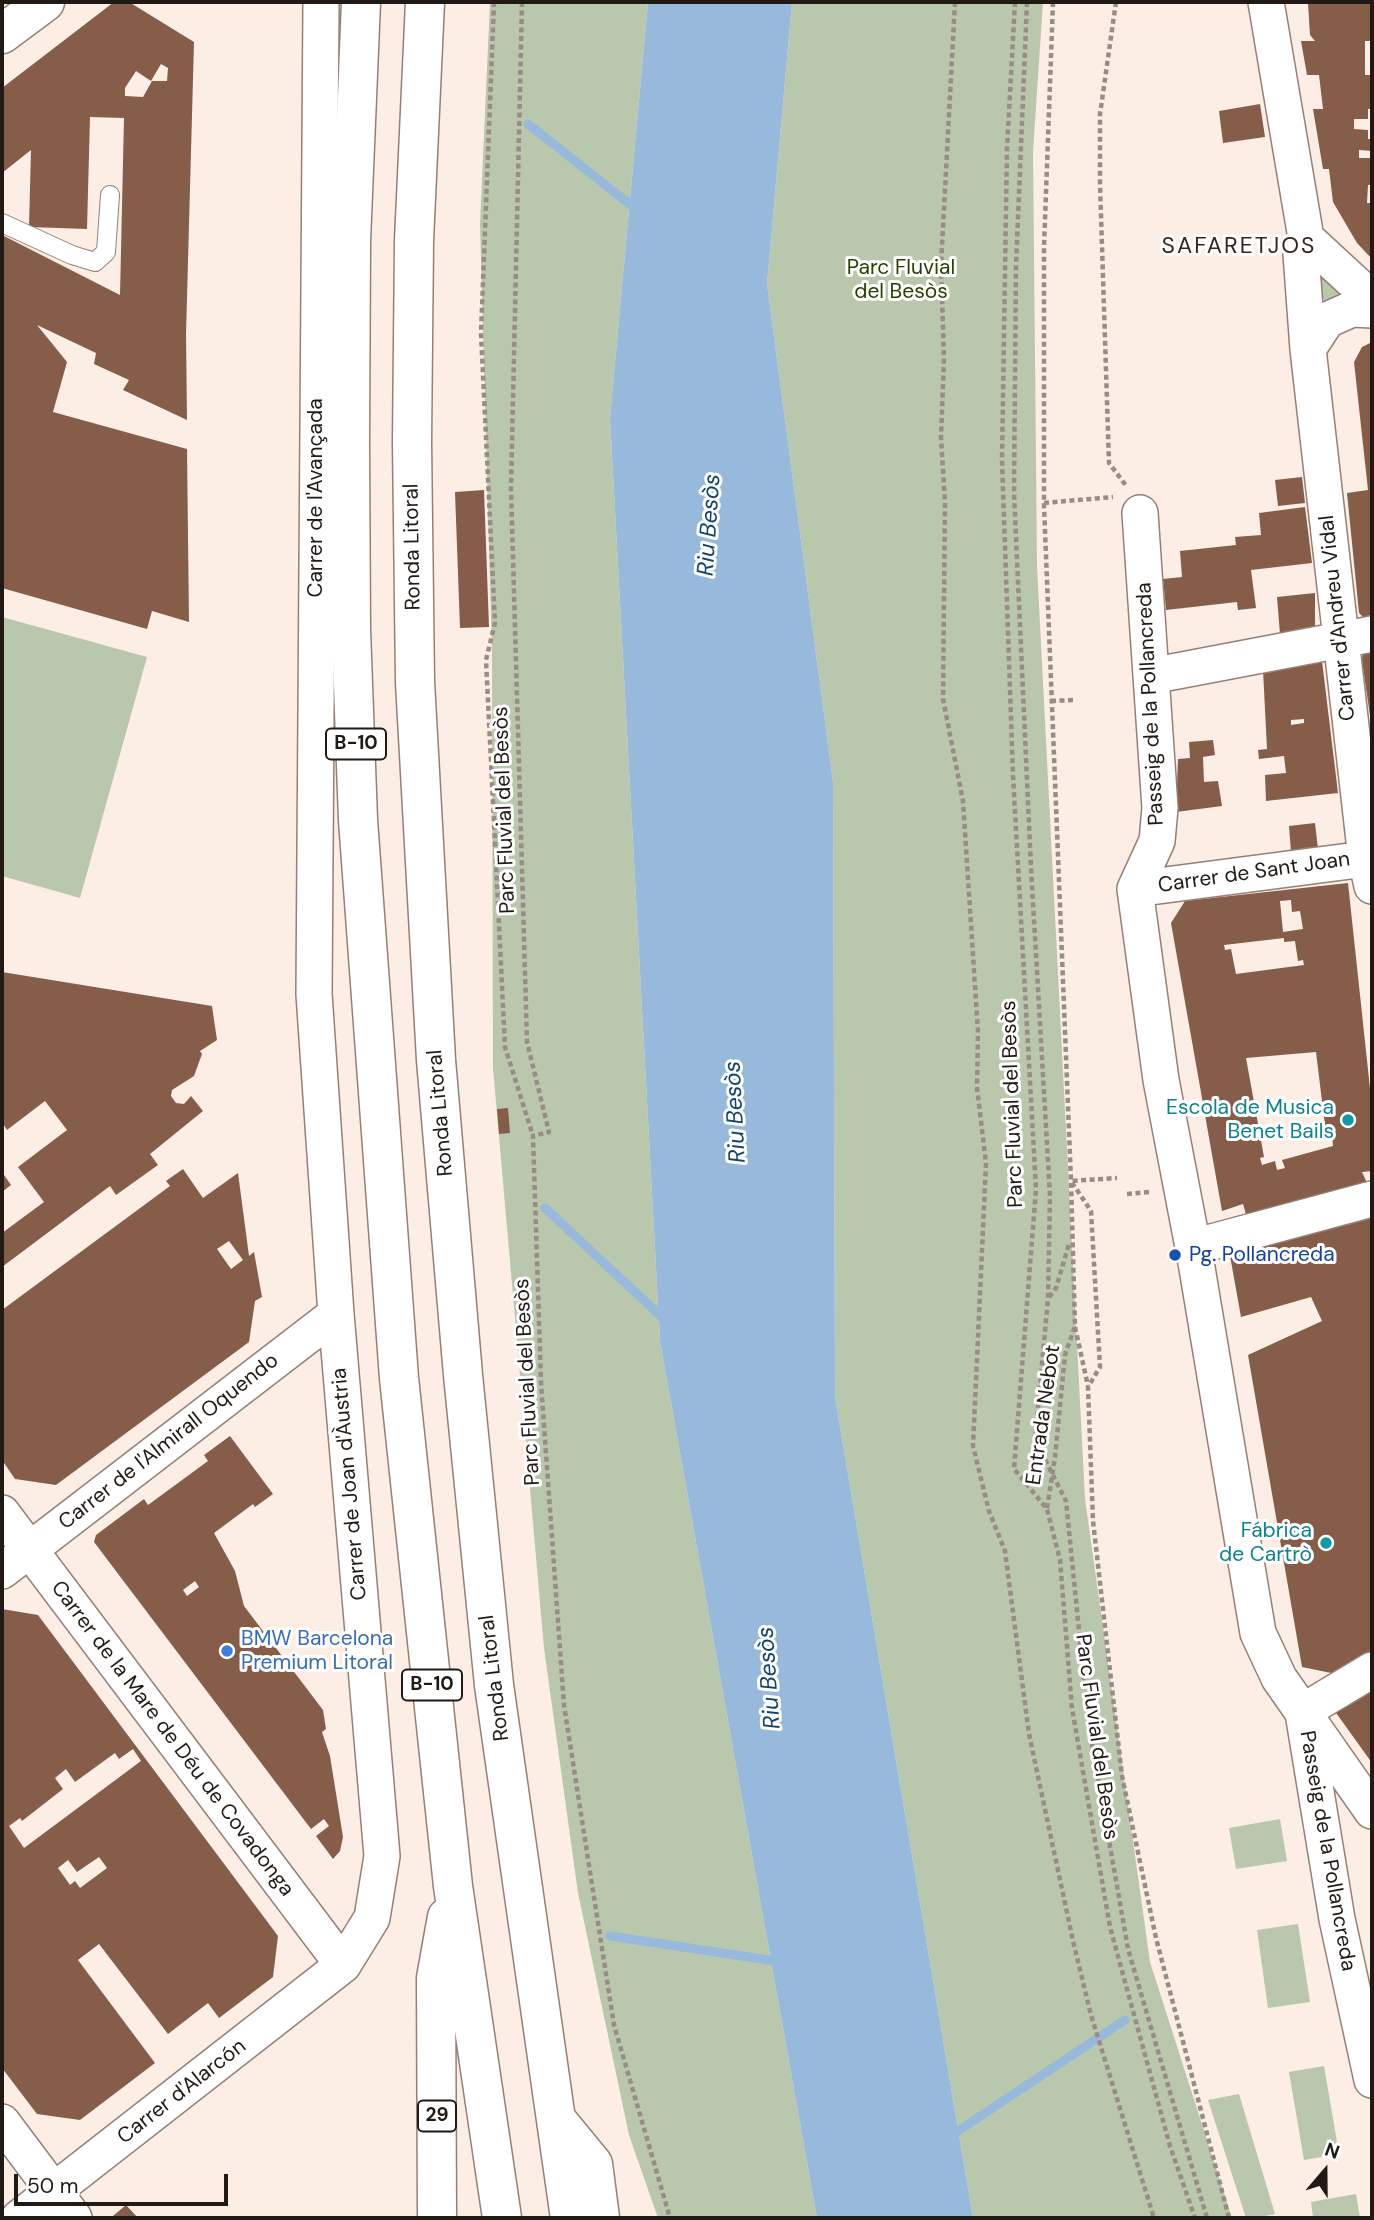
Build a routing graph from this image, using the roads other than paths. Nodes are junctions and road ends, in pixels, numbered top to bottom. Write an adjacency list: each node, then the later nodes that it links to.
1 (44, 2): 6 (main road)
2 (321, 2): 18 (street, Carrer de l'Avançada)
3 (362, 2): 28 (main road, B-10)
4 (425, 2): 32 (main road, Ronda Litoral / B-10)
5 (1266, 2): 9 (street, Carrer d'Andreu Vidal)
6 (2, 34)
7 (110, 195): 8 (lane)
8 (2, 223)
9 (1306, 238): 10 (street); 12 (street, Carrer d'Andreu Vidal)
10 (1372, 299)
11 (1372, 310): 12 (street)
12 (1308, 349): 14 (street, Carrer d'Andreu Vidal)
13 (1136, 504): 15 (street, Passeig de la Pollancreda)
14 (1357, 637): 15 (street); 16 (street, Carrer d'Andreu Vidal)
15 (1151, 676): 17 (street, Passeig de la Pollancreda)
16 (1370, 867): 17 (street, Carrer de Sant Joan)
17 (1136, 889): 20 (street, Passeig de la Pollancreda)
18 (314, 994): 21 (street, Carrer de Joan d'Àustria)
19 (1372, 1199): 20 (street)
20 (1193, 1247): 26 (street, Passeig de la Pollancreda)
21 (336, 1314): 23 (street, Carrer de l'Almirall Oquendo); 30 (street, Carrer de Joan d'Àustria)
22 (2, 1513): 23 (street, Carrer de la Mare de Déu de Covadonga)
23 (29, 1550): 24 (street, Carrer de l'Almirall Oquendo); 30 (street, Carrer de la Mare de Déu de Covadonga)
24 (2, 1571)
25 (1372, 1670): 26 (street)
26 (1303, 1712): 27 (street); 29 (street, Passeig de la Pollancreda)
27 (1372, 1811)
28 (453, 1886): 36 (main road, 29); 37 (main road, B-10)
29 (1359, 1955): 31 (street, Passeig de la Pollancreda)
30 (343, 1965): 34 (street, Carrer d'Alarcón)
31 (1372, 2080)
32 (556, 2119): 38 (main road, Ronda Litoral / B-10); 39 (main road)
33 (2, 2122): 34 (street)
34 (65, 2205): 35 (street, Carrer d'Alarcón)
35 (19, 2218)
36 (437, 2218)
37 (502, 2218)
38 (570, 2218)
39 (600, 2218)

